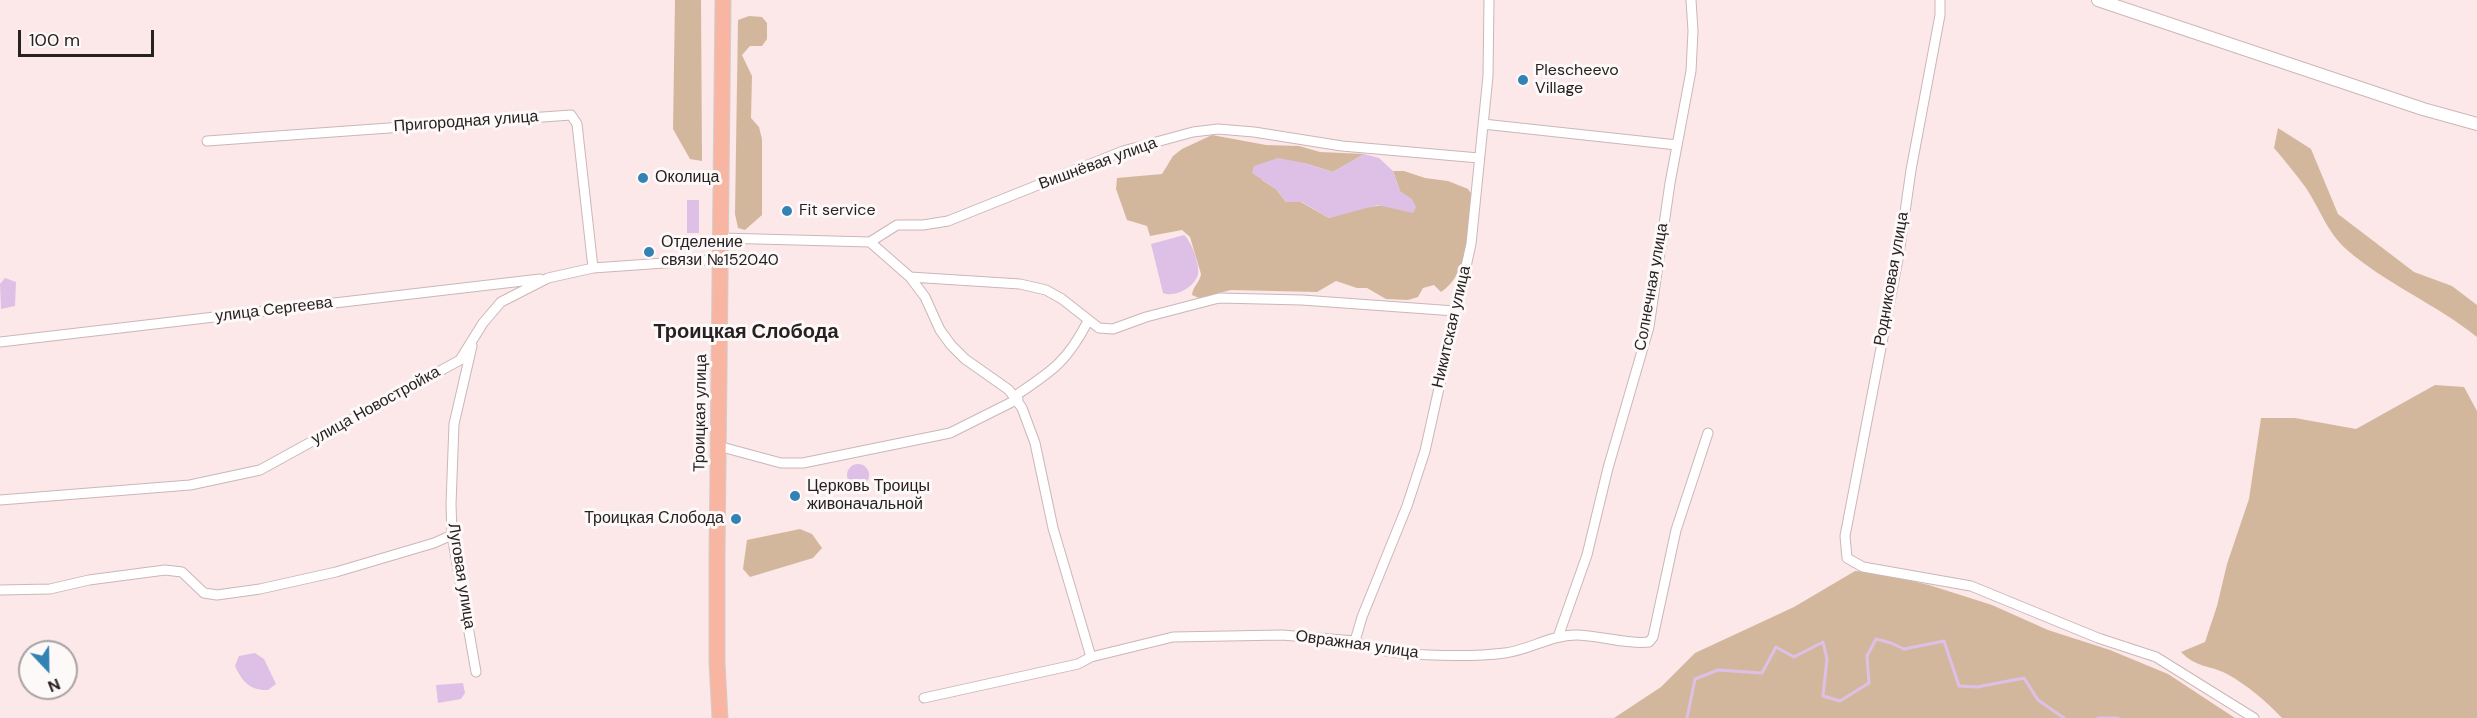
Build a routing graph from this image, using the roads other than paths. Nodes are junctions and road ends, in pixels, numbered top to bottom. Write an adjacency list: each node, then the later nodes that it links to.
1 (723, 0): 11 (main road, Троицкая улица)
2 (1489, 0): 6 (street, Никитская улица)
3 (1691, 0): 9 (street, Солнечная улица)
4 (1940, 0): 33 (street, Родниковая улица)
5 (2098, 0): 7 (street)
6 (1483, 124): 9 (street); 10 (street, Никитская улица)
7 (2477, 124)
8 (207, 141): 14 (street, Пригородная улица)
9 (1677, 145): 27 (street, Солнечная улица)
10 (1479, 158): 12 (street, Вишнёвая улица); 17 (street, Никитская улица)
11 (721, 238): 12 (street); 13 (main road, Троицкая улица)
12 (870, 242): 15 (street)
13 (721, 259): 14 (street, улица Новостройка); 23 (main road, Троицкая улица)
14 (593, 268): 16 (street, улица Новостройка)
15 (910, 277): 18 (street); 21 (street)
16 (548, 278): 19 (street, улица Новостройка); 20 (street, улица Сергеева)
17 (1455, 310): 18 (street); 28 (street, Никитская улица)
18 (1088, 321): 21 (street)
19 (474, 338): 24 (street, улица Новостройка); 25 (street, Луговая улица)
20 (0, 342)
21 (1016, 398): 23 (street); 29 (street)
22 (1708, 433): 27 (street, Овражная улица)
23 (718, 446): 32 (main road, Троицкая улица)
24 (0, 500)
25 (452, 535): 26 (street); 30 (street, Луговая улица)
26 (0, 590)
27 (1558, 637): 28 (street, Овражная улица)
28 (1355, 641): 29 (street, Овражная улица)
29 (1092, 657): 31 (street, Овражная улица)
30 (476, 672)
31 (924, 698)
32 (720, 718)
33 (2254, 718)

